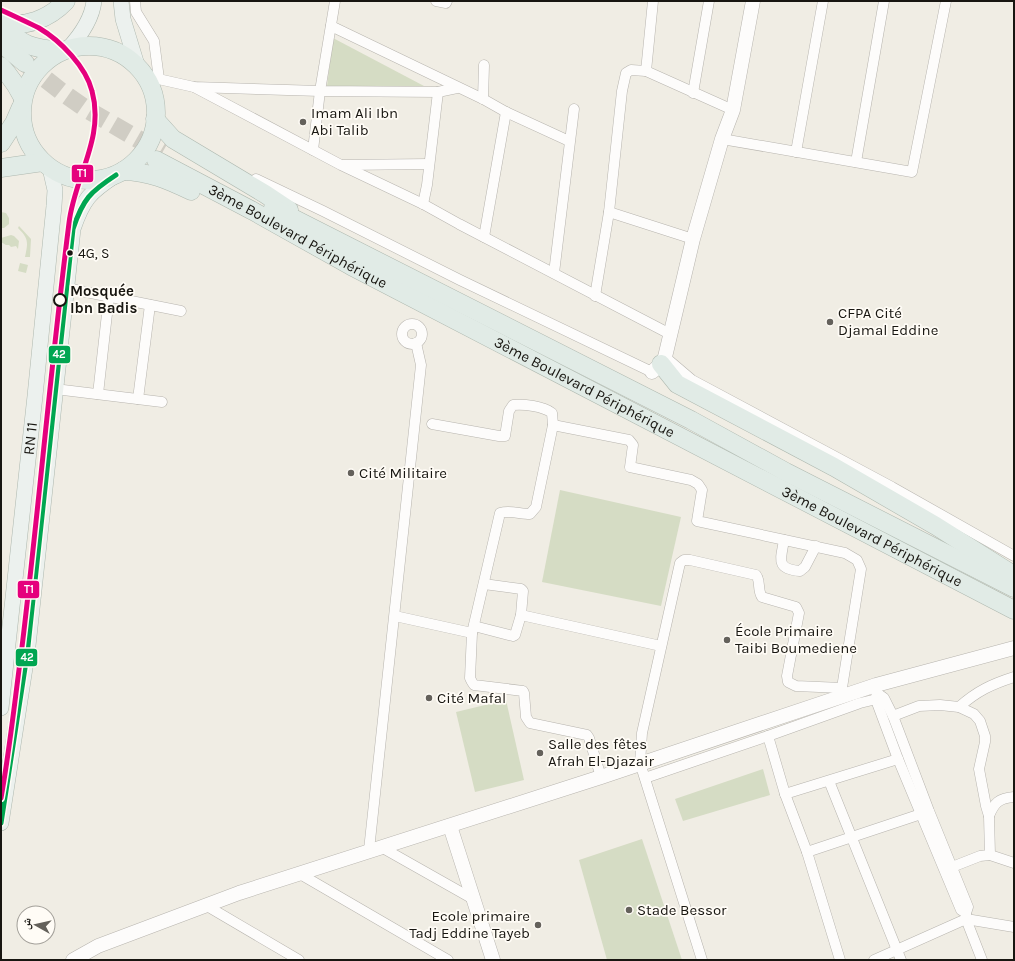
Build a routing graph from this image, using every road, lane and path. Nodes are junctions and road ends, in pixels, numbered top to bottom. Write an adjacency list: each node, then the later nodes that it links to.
1 (66, 1): 14 (highway)
2 (94, 1): 17 (main road)
3 (121, 1): 22 (main road)
4 (135, 1): 22 (street)
5 (335, 1): 15 (street)
6 (436, 1): 7 (street)
7 (447, 1)
8 (653, 1): 21 (street)
9 (709, 1): 27 (street)
10 (752, 1): 31 (main road)
11 (824, 1): 38 (street)
12 (884, 1): 39 (street)
13 (946, 1): 39 (street)
14 (1, 25): 17 (highway)
15 (331, 26): 24 (street); 25 (street)
16 (1, 43): 18 (highway)
17 (64, 50): 22 (highway); 29 (highway)
18 (1, 56)
19 (484, 65): 28 (street)
20 (1, 66): 29 (highway)
21 (646, 72): 27 (street); 48 (street)
22 (147, 73): 23 (street); 33 (highway)
23 (194, 87): 25 (street); 37 (street)
24 (457, 88): 26 (street); 28 (street)
25 (320, 91): 26 (street); 37 (street)
26 (438, 92): 40 (street)
27 (693, 93): 31 (street)
28 (483, 99): 32 (street)
29 (23, 101): 36 (highway); 41 (highway)
30 (574, 109): 35 (street)
31 (733, 110): 34 (main road)
32 (506, 112): 35 (street); 50 (street)
33 (156, 116): 44 (highway); 45 (street); 47 (highway)
34 (722, 139): 38 (street); 51 (main road)
35 (569, 141): 53 (street)
36 (1, 143)
37 (313, 150): 42 (street)
38 (796, 152): 39 (street)
39 (856, 162)
40 (429, 164): 42 (street); 46 (street)
41 (46, 165): 43 (highway); 44 (highway); 84 (main road, RN 11)
42 (340, 165): 46 (street)
43 (1, 168)
44 (119, 173): 52 (highway); 54 (main road, RN 11)
45 (262, 182): 47 (highway); 61 (street)
46 (423, 204): 50 (street)
47 (292, 211): 49 (highway)
48 (609, 212): 51 (street); 56 (street)
49 (313, 229): 52 (highway, 3ème Boulevard Périphérique); 73 (highway, 3ème Boulevard Périphérique)
50 (484, 237): 53 (street)
51 (693, 239): 59 (main road)
52 (351, 266): 74 (highway, 3ème Boulevard Périphérique)
53 (554, 273): 56 (street)
54 (66, 288): 55 (street); 62 (main road, RN 11)
55 (109, 296): 57 (street); 63 (street)
56 (595, 296): 59 (street)
57 (150, 304): 58 (street); 64 (street)
58 (181, 311)
59 (670, 334): 61 (main road)
60 (416, 343): 76 (street)
61 (659, 364): 70 (street); 71 (highway)
62 (55, 389): 63 (street); 96 (main road, RN 11)
63 (98, 394): 64 (street)
64 (138, 399): 65 (street)
65 (162, 402)
66 (432, 424): 67 (street)
67 (553, 425): 68 (street); 72 (street)
68 (784, 540): 69 (street); 69 (street)
69 (816, 546): 81 (street)
70 (1014, 556)
71 (1014, 576)
72 (484, 584): 75 (street); 77 (street)
73 (1014, 588)
74 (1014, 610)
75 (520, 615): 77 (street); 78 (street)
76 (395, 616): 77 (street); 99 (street)
77 (473, 630): 89 (street)
78 (661, 646): 81 (street); 88 (street)
79 (1014, 648): 82 (main road)
80 (1012, 680): 83 (street)
81 (841, 692): 82 (main road); 88 (main road)
82 (879, 694): 85 (street); 86 (street); 87 (street)
83 (959, 707): 85 (street); 95 (street)
84 (1, 708)
85 (893, 716): 94 (street)
86 (768, 736): 90 (street); 92 (street)
87 (898, 759): 91 (street); 94 (street)
88 (640, 763): 89 (main road); 90 (street)
89 (600, 777): 97 (main road)
90 (645, 778): 114 (street)
91 (829, 780): 92 (street); 98 (street)
92 (785, 794): 100 (street)
93 (1014, 796): 95 (street)
94 (925, 813): 98 (street); 103 (street); 107 (street)
95 (989, 816): 101 (street)
96 (1, 823)
97 (450, 826): 99 (main road); 105 (main road)
98 (853, 837): 100 (street); 109 (street)
99 (375, 848): 104 (main road); 105 (street)
100 (807, 852): 115 (street)
101 (990, 855): 102 (street); 103 (street)
102 (1014, 863)
103 (952, 867): 107 (street)
104 (300, 874): 106 (main road); 112 (street)
105 (473, 899): 113 (main road)
106 (207, 906): 110 (main road); 111 (street)
107 (966, 916): 108 (street); 109 (street); 118 (street)
108 (1014, 927)
109 (897, 950): 116 (street); 117 (street)
110 (73, 960)
111 (299, 960)
112 (448, 960)
113 (493, 960)
114 (702, 960)
115 (840, 960)
116 (874, 960)
117 (901, 960)
118 (982, 960)

